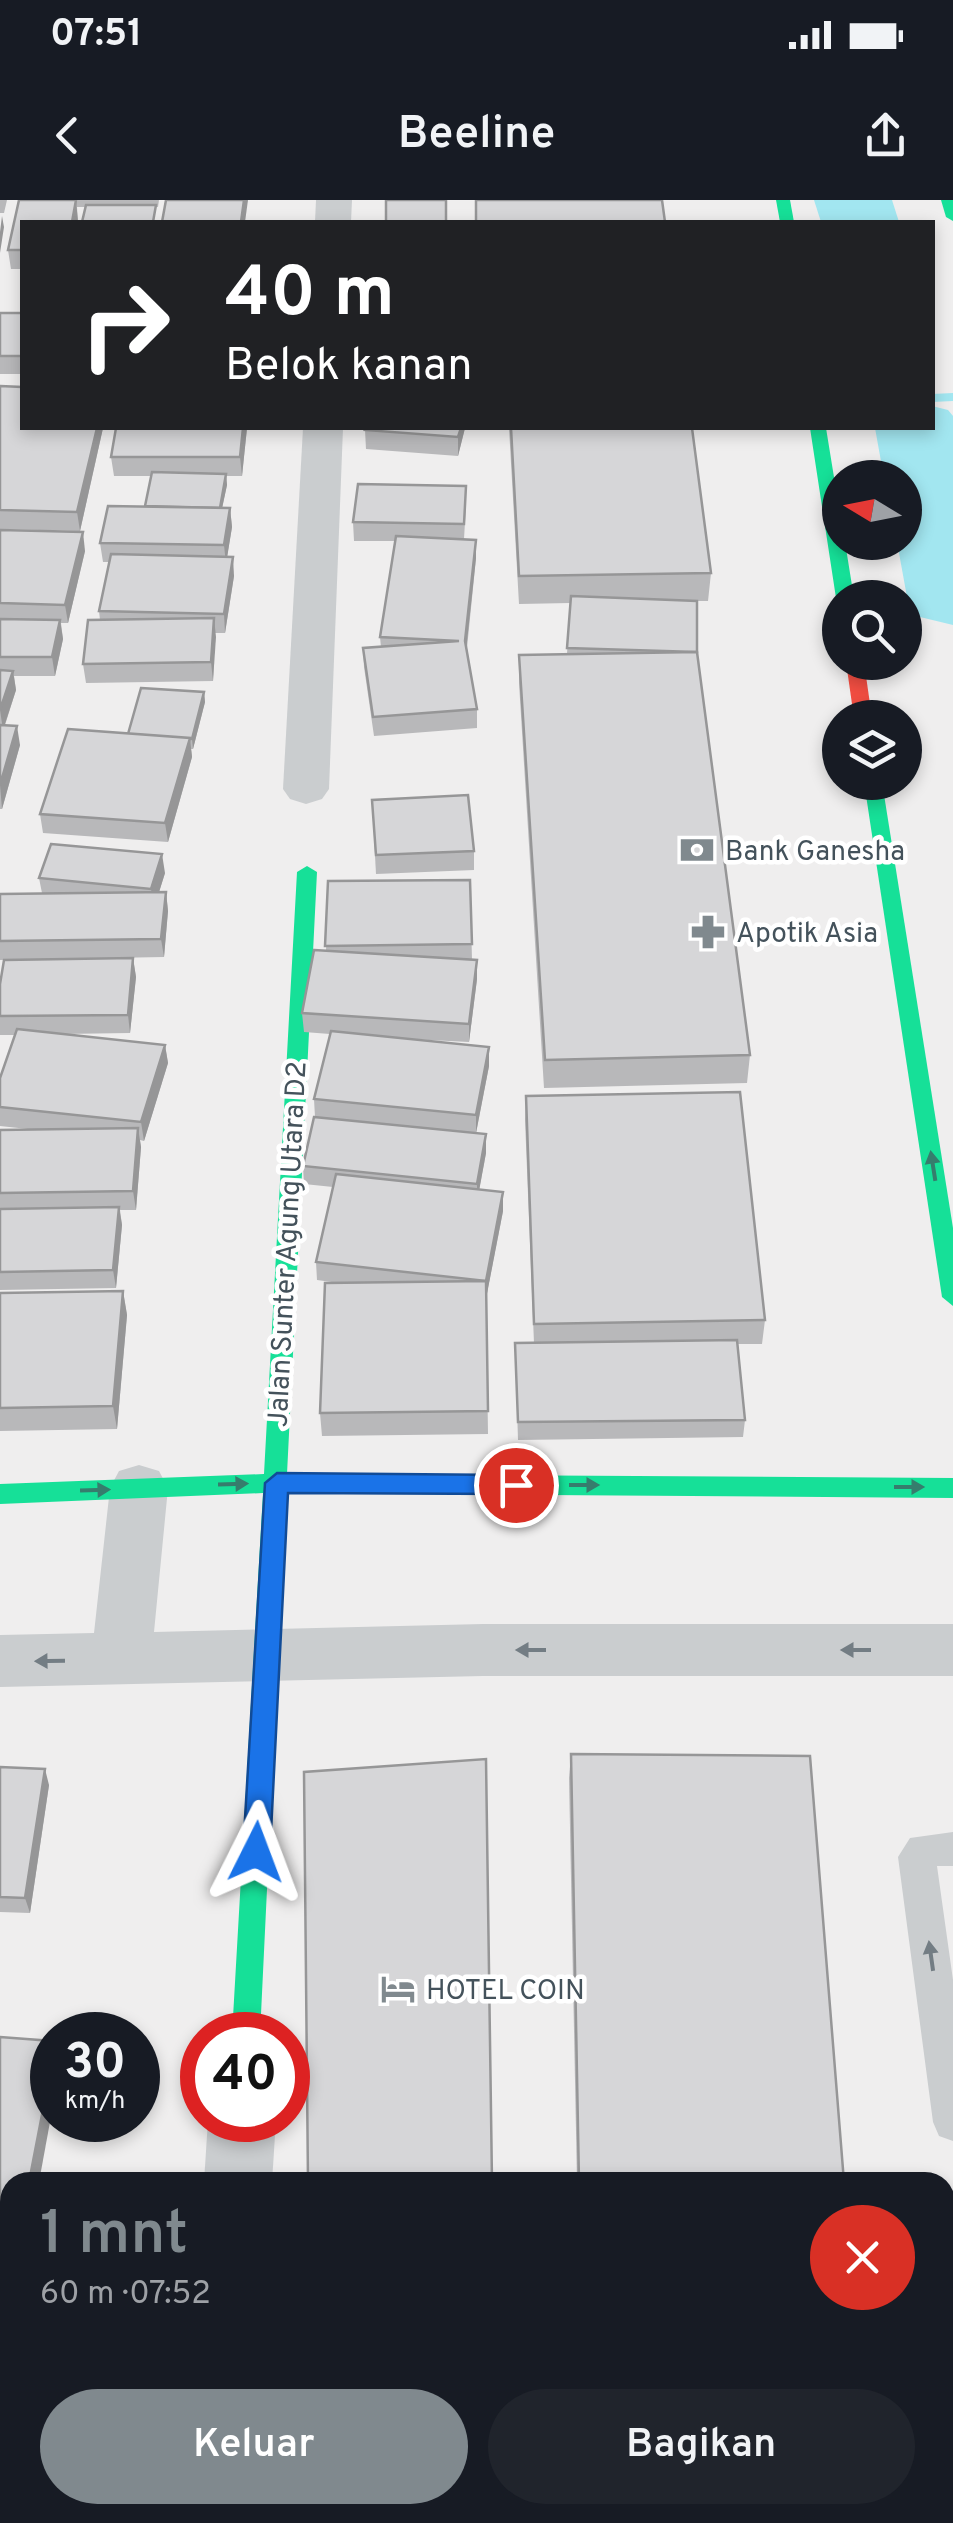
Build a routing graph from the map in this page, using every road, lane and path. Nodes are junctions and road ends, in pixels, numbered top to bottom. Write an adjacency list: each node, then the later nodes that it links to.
1 (323, 430): 4 (street)
2 (818, 430): 3 (street)
3 (842, 580)
4 (306, 789)
5 (877, 800): 7 (street, one-way to 5)
6 (306, 872): 8 (street, Jalan Sunter Agung Utara D2)
7 (953, 1297)
8 (277, 1483): 9 (street, one-way to 8); 10 (street, one-way to 10); 13 (street, Jalan Sunter Agung Utara D2)
9 (139, 1488): 11 (street, one-way to 9); 14 (street)
10 (953, 1488)
11 (0, 1494)
12 (953, 1650): 13 (street, one-way to 13)
13 (268, 1656): 14 (street); 17 (street, Jalan Sunter Agung Utara D2)
14 (121, 1660): 15 (street, one-way to 15)
15 (0, 1661)
16 (953, 1849): 18 (lane, one-way to 16)
17 (247, 2012)
18 (953, 2122)
19 (241, 2142): 20 (street)
20 (239, 2172)

